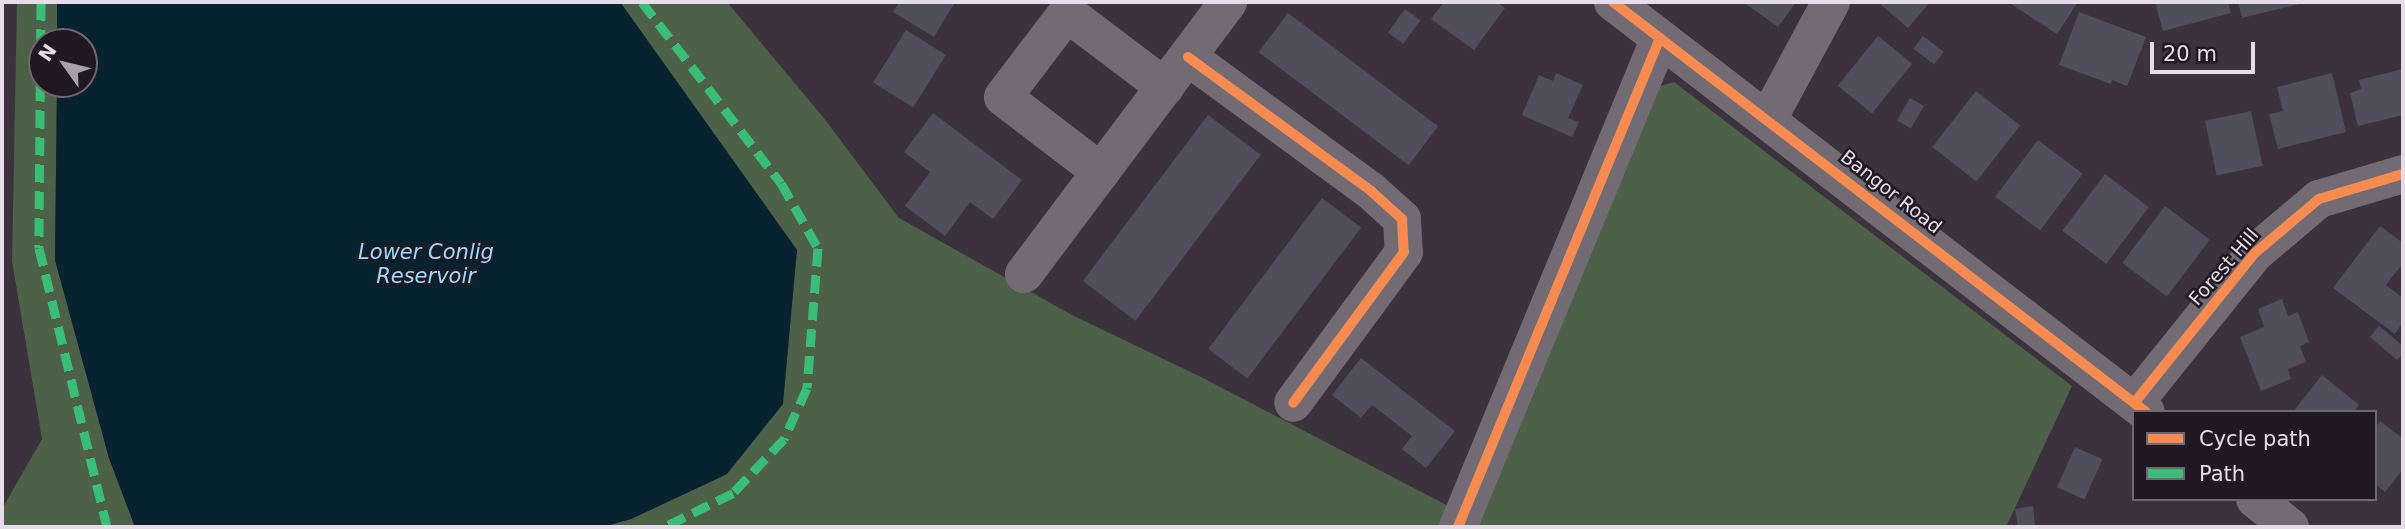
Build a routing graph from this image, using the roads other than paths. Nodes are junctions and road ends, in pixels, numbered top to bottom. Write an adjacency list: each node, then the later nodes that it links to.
1 (1228, 2): 5 (street)
2 (1614, 2): 4 (street, Bangor Road)
3 (1831, 2): 7 (street)
4 (1660, 38): 7 (street, Bangor Road); 14 (street)
5 (1188, 57): 6 (street); 11 (street)
6 (1165, 87): 8 (street); 8 (street)
7 (1768, 120): 12 (street, Bangor Road)
8 (1101, 172): 10 (street)
9 (2403, 174): 12 (street, Forest Hill)
10 (1024, 274)
11 (1293, 403)
12 (2141, 407)
13 (2258, 501): 15 (street)
14 (1458, 527)
15 (2290, 527)

